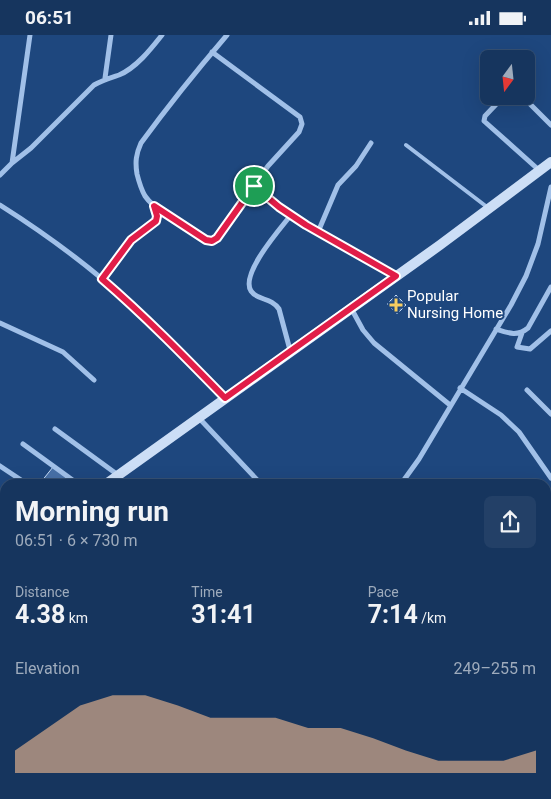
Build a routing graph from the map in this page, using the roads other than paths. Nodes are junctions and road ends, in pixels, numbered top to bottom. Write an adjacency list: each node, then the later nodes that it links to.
1 (30, 35): 13 (street)
2 (111, 35): 6 (street)
3 (162, 35): 6 (street)
4 (227, 35): 5 (street)
5 (212, 52): 16 (street); 19 (street)
6 (105, 78): 13 (street)
7 (496, 105): 14 (street)
8 (531, 105): 9 (street)
9 (551, 125)
10 (371, 143): 22 (street)
11 (406, 145): 20 (lane)
12 (551, 162): 14 (main road)
13 (12, 163): 15 (street)
14 (540, 171): 20 (main road)
15 (0, 175)
16 (254, 186): 19 (street); 21 (street)
17 (551, 187): 28 (street)
18 (0, 205): 24 (street)
19 (154, 206): 24 (street)
20 (489, 209): 23 (main road)
21 (291, 215): 22 (street); 31 (street)
22 (318, 232): 23 (street)
23 (396, 276): 26 (main road)
24 (102, 279): 35 (street)
25 (551, 287): 30 (street)
26 (351, 308): 31 (main road); 36 (street)
27 (0, 323): 32 (street)
28 (496, 329): 30 (street); 33 (street)
29 (551, 331): 30 (street)
30 (522, 333)
31 (290, 351): 35 (main road)
32 (94, 380)
33 (460, 388): 36 (street); 43 (street)
34 (527, 389): 37 (street)
35 (225, 398): 38 (main road)
36 (450, 405): 48 (street)
37 (551, 414)
38 (198, 417): 42 (main road); 47 (street)
39 (55, 429): 42 (street)
40 (23, 444): 45 (street)
41 (0, 466): 44 (street)
42 (118, 475): 46 (main road)
43 (551, 478)
44 (20, 479)
45 (71, 479)
46 (113, 479)
47 (256, 479)
48 (406, 479)

